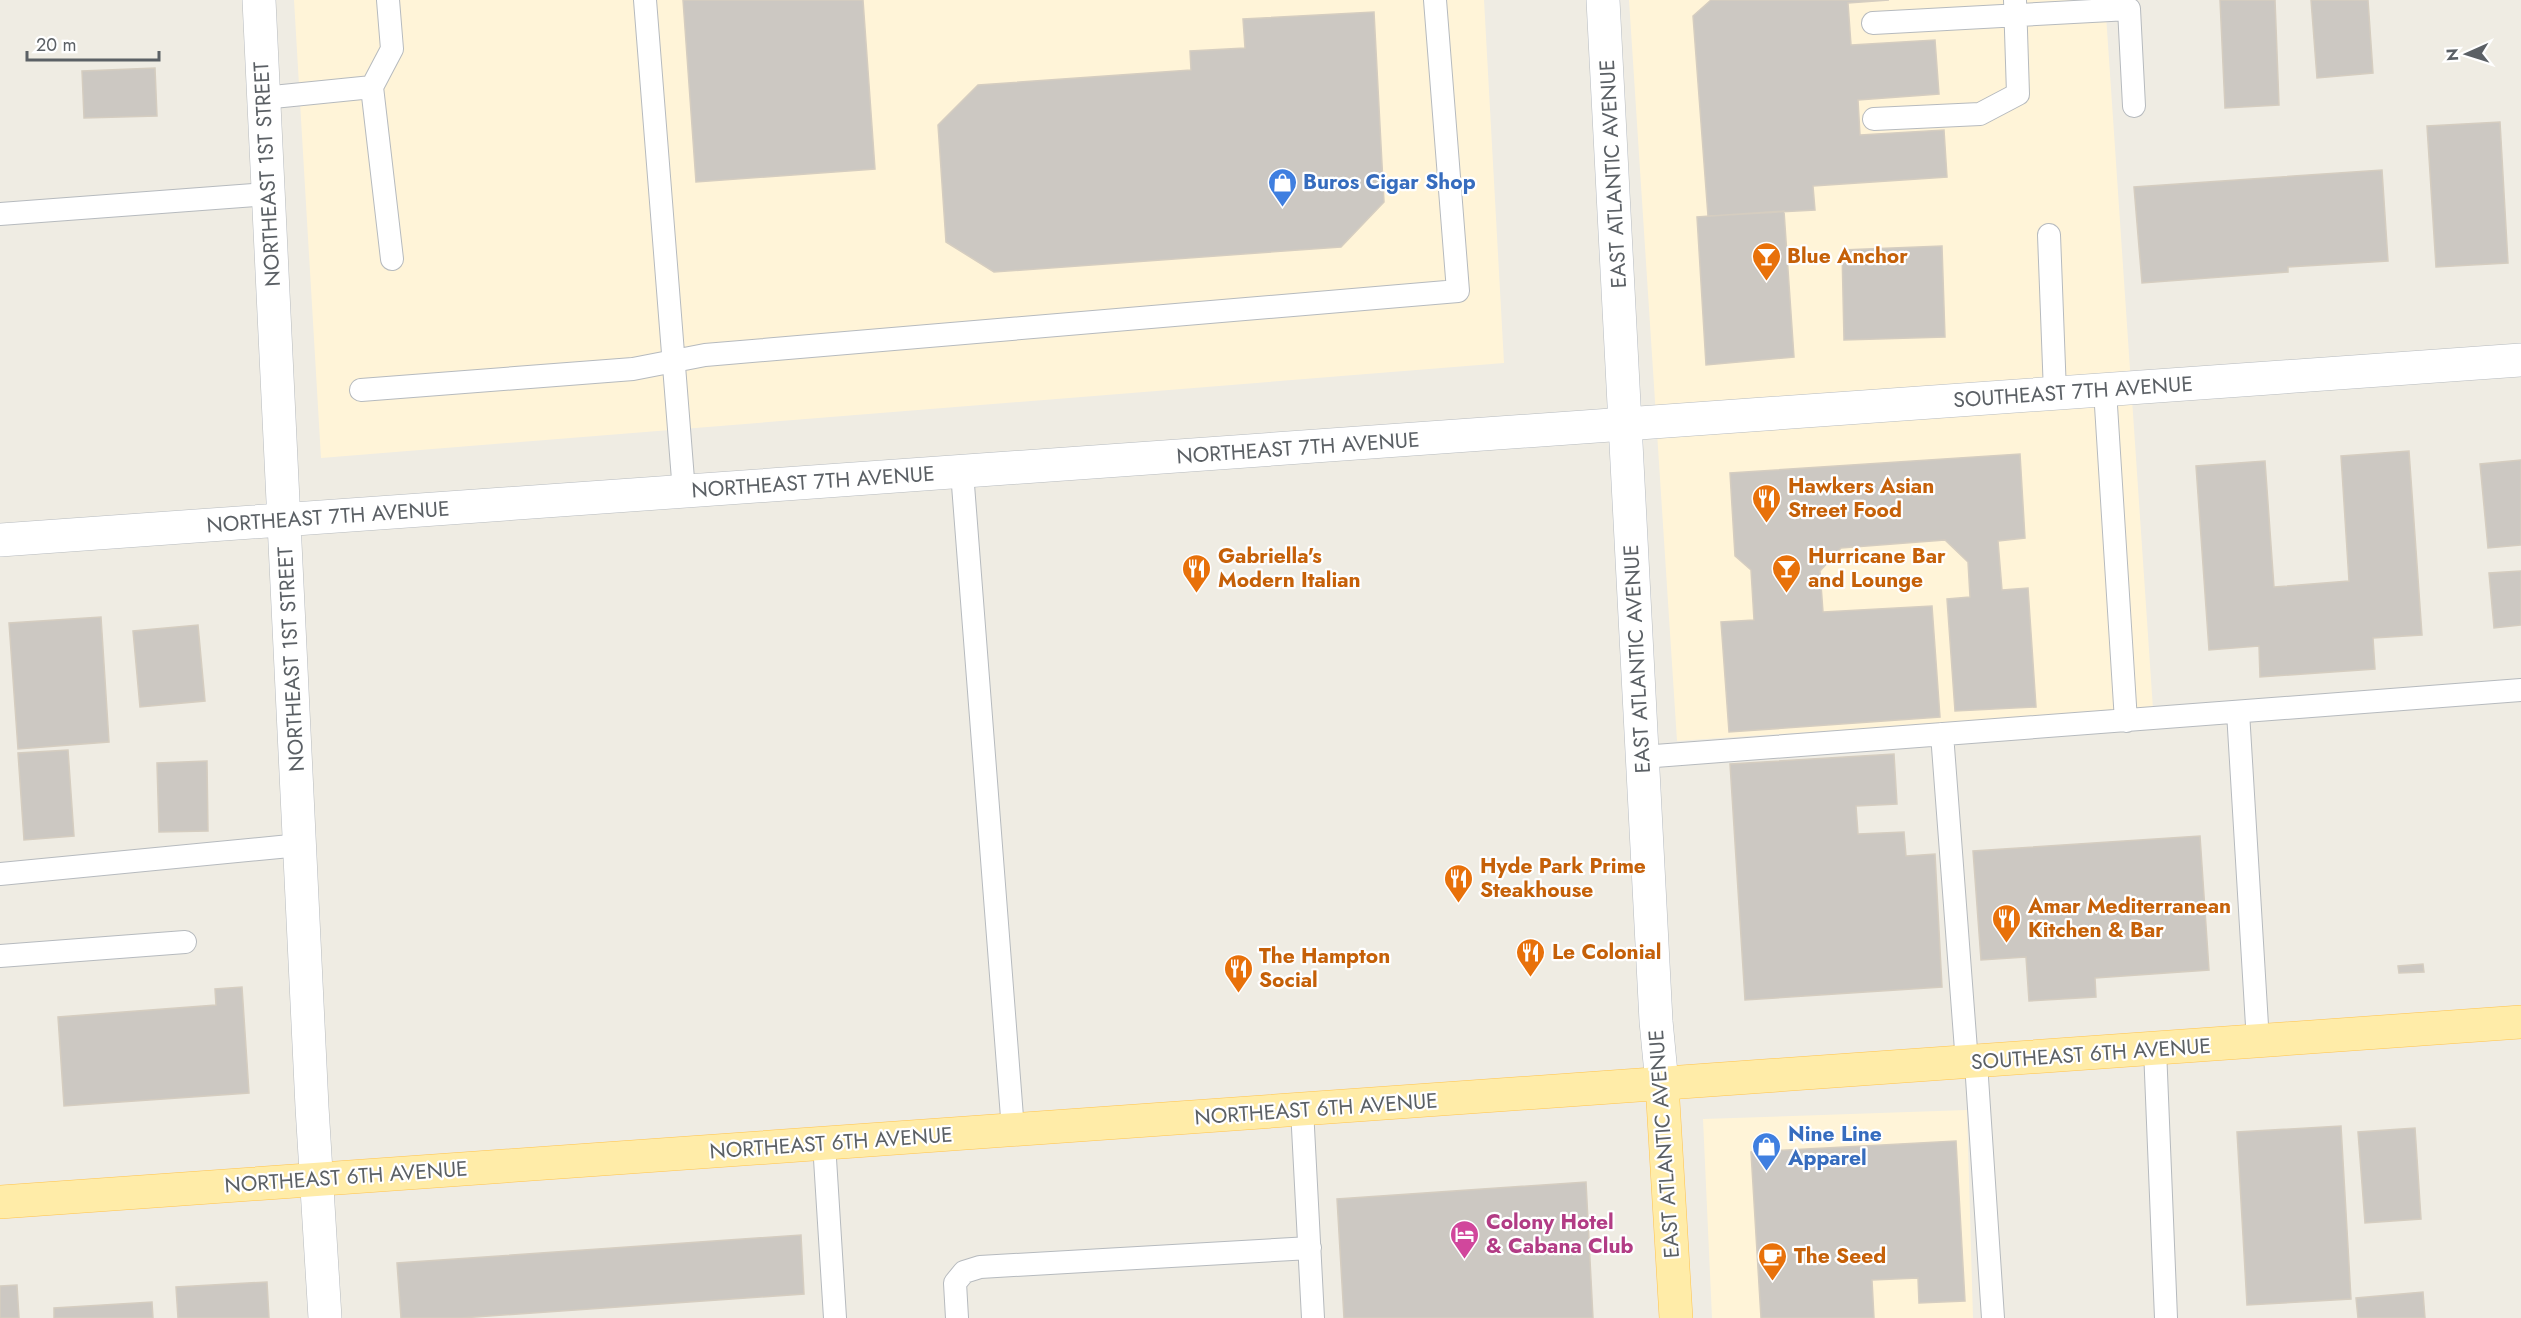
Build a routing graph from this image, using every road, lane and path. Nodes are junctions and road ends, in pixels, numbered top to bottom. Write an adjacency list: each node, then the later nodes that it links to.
1 (259, 0): 9 (street, NORTHEAST 1ST STREET)
2 (388, 0): 8 (lane)
3 (645, 0): 17 (lane)
4 (1435, 0): 17 (lane)
5 (1603, 0): 21 (street, EAST ATLANTIC AVENUE)
6 (2015, 8): 7 (lane); 10 (lane); 11 (lane)
7 (1873, 23)
8 (372, 87): 9 (lane); 15 (lane)
9 (263, 98): 12 (street, NORTHEAST 1ST STREET)
10 (2134, 106)
11 (1874, 119)
12 (268, 194): 13 (lane); 24 (street, NORTHEAST 1ST STREET)
13 (0, 214)
14 (2049, 235): 20 (lane)
15 (392, 259)
16 (2521, 360): 19 (street, SOUTHEAST 7TH AVENUE)
17 (674, 361): 18 (lane); 23 (lane)
18 (361, 390)
19 (2104, 390): 20 (street, SOUTHEAST 7TH AVENUE); 28 (lane)
20 (2055, 393): 21 (street, SOUTHEAST 7TH AVENUE)
21 (1626, 424): 22 (street, NORTHEAST 7TH AVENUE); 30 (street, EAST ATLANTIC AVENUE)
22 (962, 472): 23 (street, NORTHEAST 7TH AVENUE); 41 (lane)
23 (684, 492): 24 (street, NORTHEAST 7TH AVENUE)
24 (284, 520): 25 (street, NORTHEAST 7TH AVENUE); 31 (street, NORTHEAST 1ST STREET)
25 (0, 540)
26 (2521, 690): 27 (lane)
27 (2238, 712): 28 (lane); 36 (lane)
28 (2126, 721): 29 (lane)
29 (1942, 734): 30 (lane); 38 (lane)
30 (1642, 758): 39 (street, EAST ATLANTIC AVENUE)
31 (300, 845): 32 (lane); 43 (street, NORTHEAST 1ST STREET)
32 (0, 874)
33 (185, 942): 34 (lane)
34 (0, 956)
35 (2521, 1022): 36 (main road, SOUTHEAST 6TH AVENUE)
36 (2258, 1042): 37 (main road, SOUTHEAST 6TH AVENUE)
37 (2155, 1049): 38 (main road, SOUTHEAST 6TH AVENUE); 52 (lane)
38 (1972, 1063): 39 (main road, SOUTHEAST 6TH AVENUE); 51 (lane)
39 (1662, 1084): 40 (main road, NORTHEAST 6TH AVENUE); 50 (main road, EAST ATLANTIC AVENUE)
40 (1302, 1109): 41 (main road, NORTHEAST 6TH AVENUE); 45 (lane)
41 (1013, 1130): 42 (main road, NORTHEAST 6TH AVENUE)
42 (825, 1143): 43 (main road, NORTHEAST 6TH AVENUE); 47 (lane)
43 (316, 1179): 44 (main road, NORTHEAST 6TH AVENUE); 46 (street, NORTHEAST 1ST STREET)
44 (0, 1202)
45 (1310, 1248): 48 (lane); 49 (lane)
46 (324, 1318)
47 (835, 1318)
48 (957, 1318)
49 (1313, 1318)
50 (1676, 1318)
51 (1993, 1318)
52 (2166, 1318)

